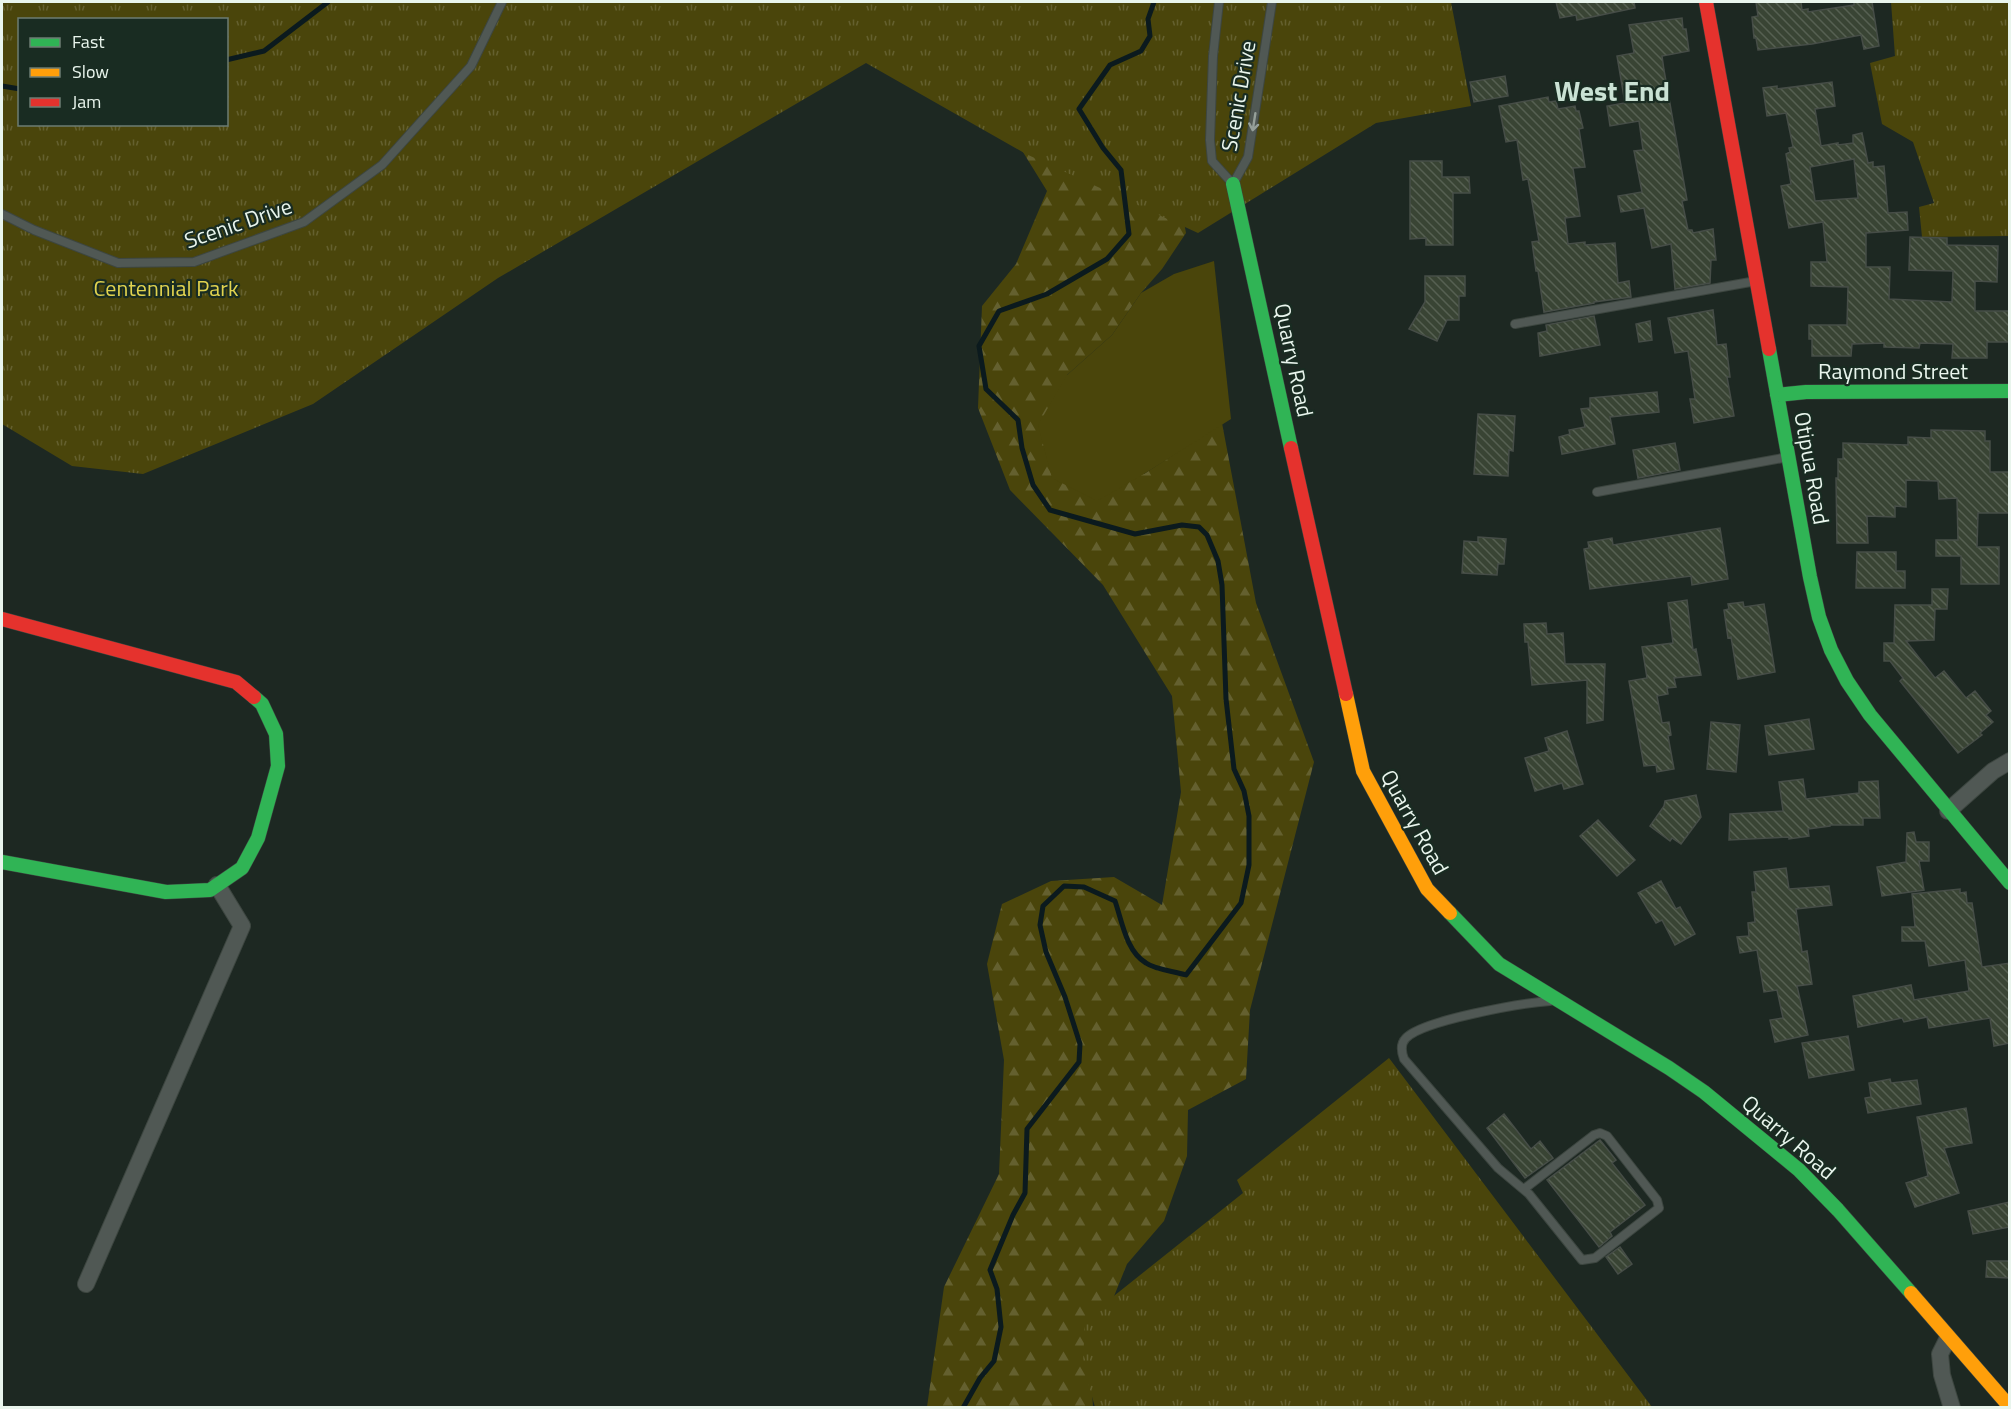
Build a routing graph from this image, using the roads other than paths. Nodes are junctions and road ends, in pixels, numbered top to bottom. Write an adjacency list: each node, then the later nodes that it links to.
1 (502, 2): 6 (lane, Scenic Drive)
2 (1219, 2): 5 (lane, Scenic Drive)
3 (1272, 2): 5 (lane, Scenic Drive, one-way to 5)
4 (1706, 2): 7 (street, Otipua Road)
5 (1233, 184): 19 (street, Quarry Road)
6 (2, 214)
7 (1757, 281): 8 (lane); 10 (street, Otipua Road)
8 (1515, 324)
9 (2010, 391): 10 (street, Raymond Street)
10 (1777, 395): 11 (street, Otipua Road)
11 (1789, 457): 12 (lane); 15 (street, Otipua Road)
12 (1597, 492)
13 (2, 619): 18 (street)
14 (2010, 760): 15 (street)
15 (1948, 811): 17 (street, Otipua Road)
16 (2, 862): 18 (street)
17 (2010, 883)
18 (217, 885): 21 (street)
19 (1558, 1001): 20 (lane); 22 (street, Quarry Road)
20 (1524, 1189): 20 (lane)
21 (86, 1284)
22 (1947, 1338): 23 (street); 24 (street, Quarry Road)
23 (1952, 1407)
24 (2010, 1407)

